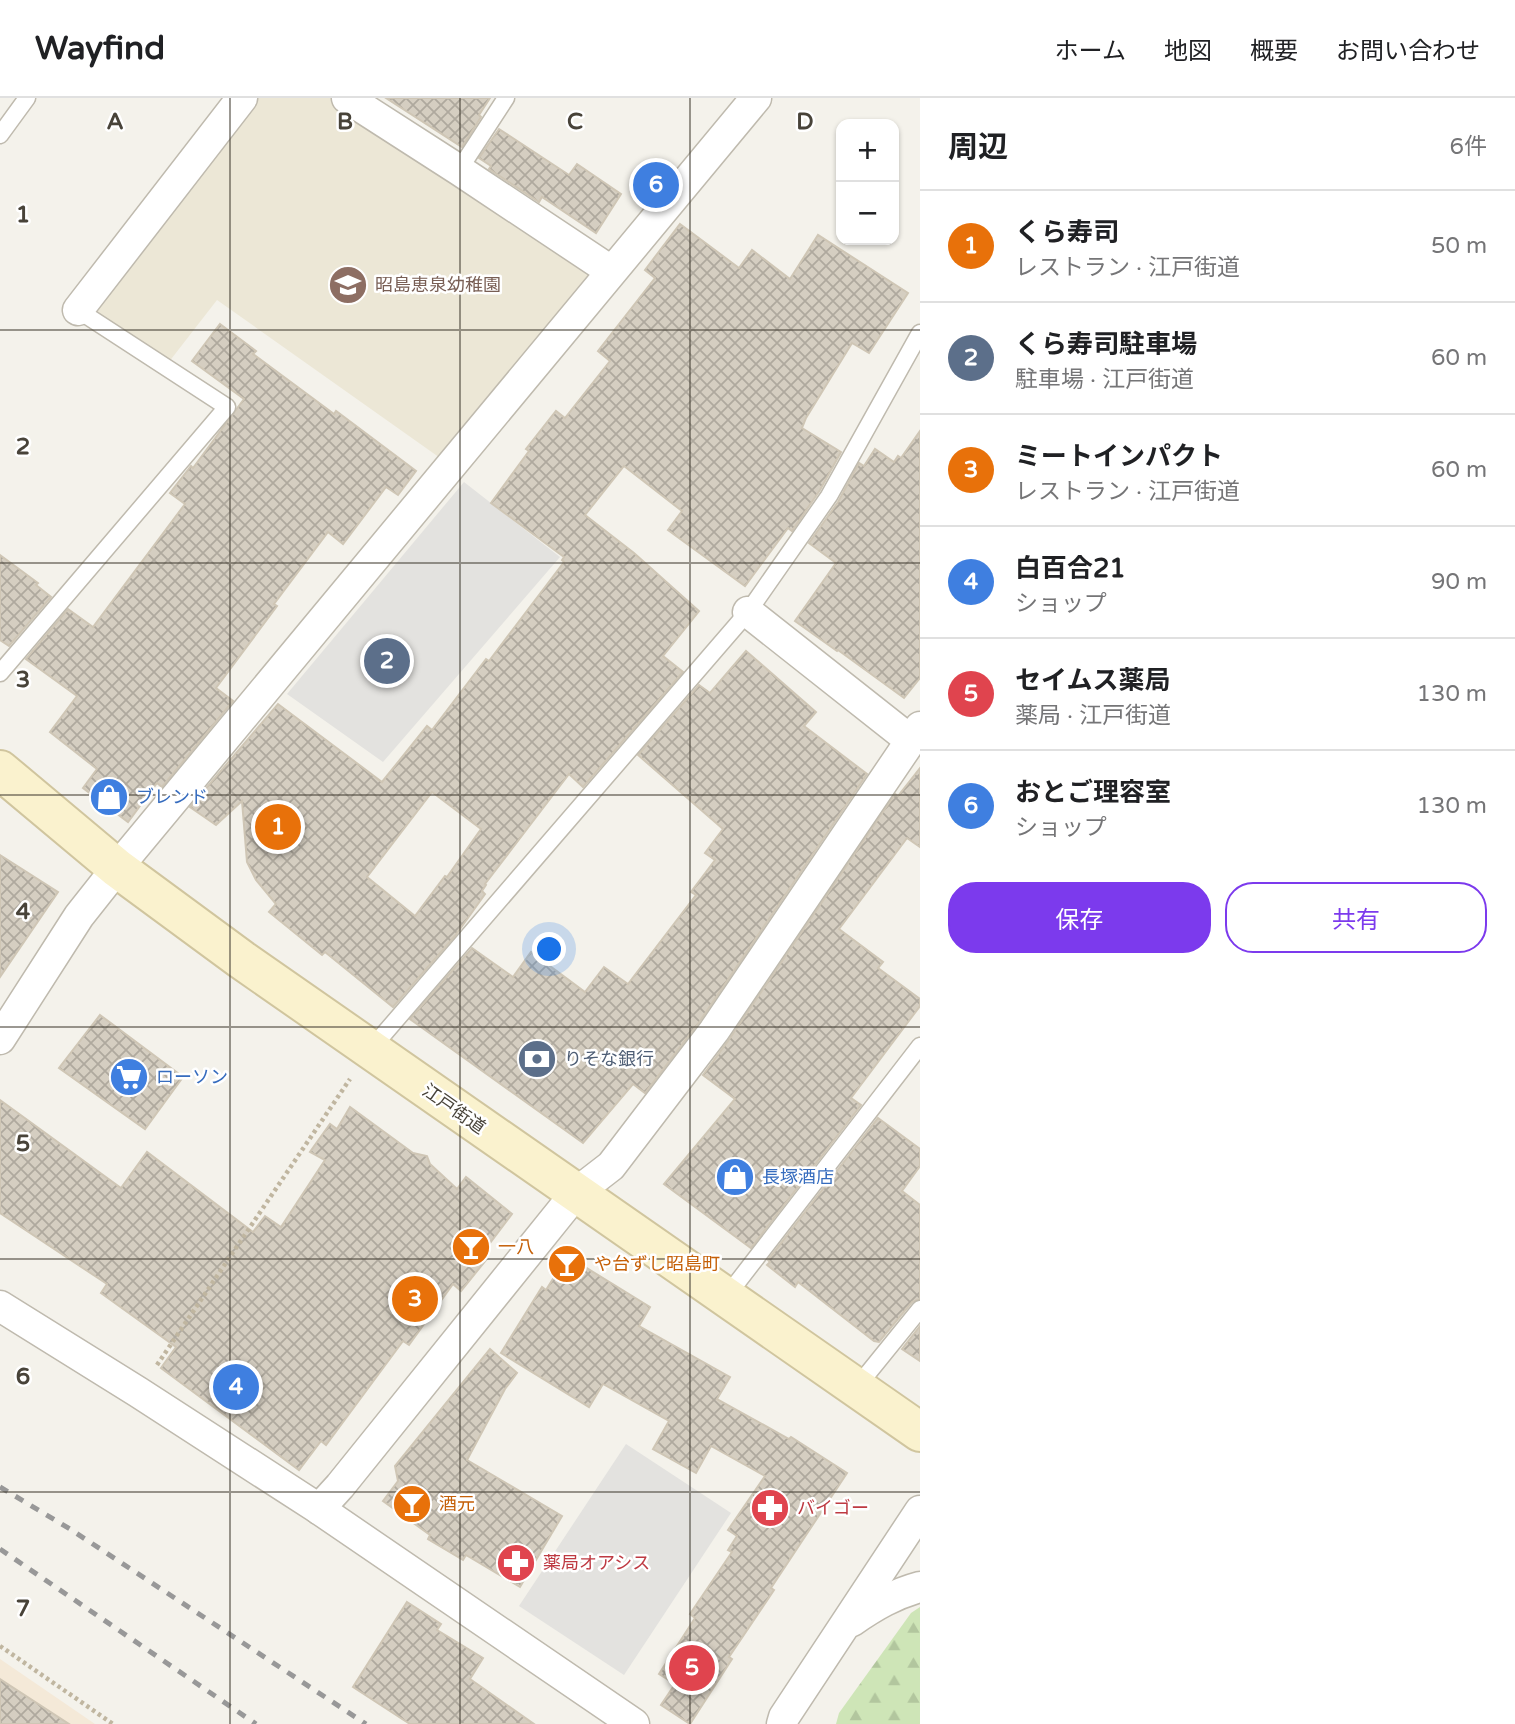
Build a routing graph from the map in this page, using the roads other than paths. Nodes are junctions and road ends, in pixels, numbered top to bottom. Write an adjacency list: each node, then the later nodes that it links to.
1 (27, 98): 6 (lane)
2 (242, 98): 9 (street)
3 (347, 98): 7 (street)
4 (506, 98): 7 (lane)
5 (756, 98): 8 (street)
6 (0, 135)
7 (459, 170): 8 (street)
8 (611, 271): 15 (street)
9 (78, 310): 12 (lane)
10 (920, 332): 11 (lane)
11 (748, 612): 13 (street); 18 (lane)
12 (0, 673)
13 (915, 734): 19 (street)
14 (0, 770): 15 (street, 江戸街道)
15 (117, 868): 16 (street); 18 (street, 江戸街道)
16 (0, 1039)
17 (920, 1046): 20 (lane)
18 (370, 1050): 19 (street, 江戸街道)
19 (576, 1193): 20 (street, 江戸街道); 25 (street)
20 (726, 1297): 23 (street, 江戸街道)
21 (0, 1306): 25 (street)
22 (920, 1309): 23 (lane)
23 (856, 1388): 24 (street, 江戸街道)
24 (920, 1432)
25 (319, 1509): 29 (street)
26 (920, 1511): 28 (street)
27 (920, 1587): 28 (street)
28 (843, 1627): 30 (street)
29 (634, 1724)
30 (782, 1724)

